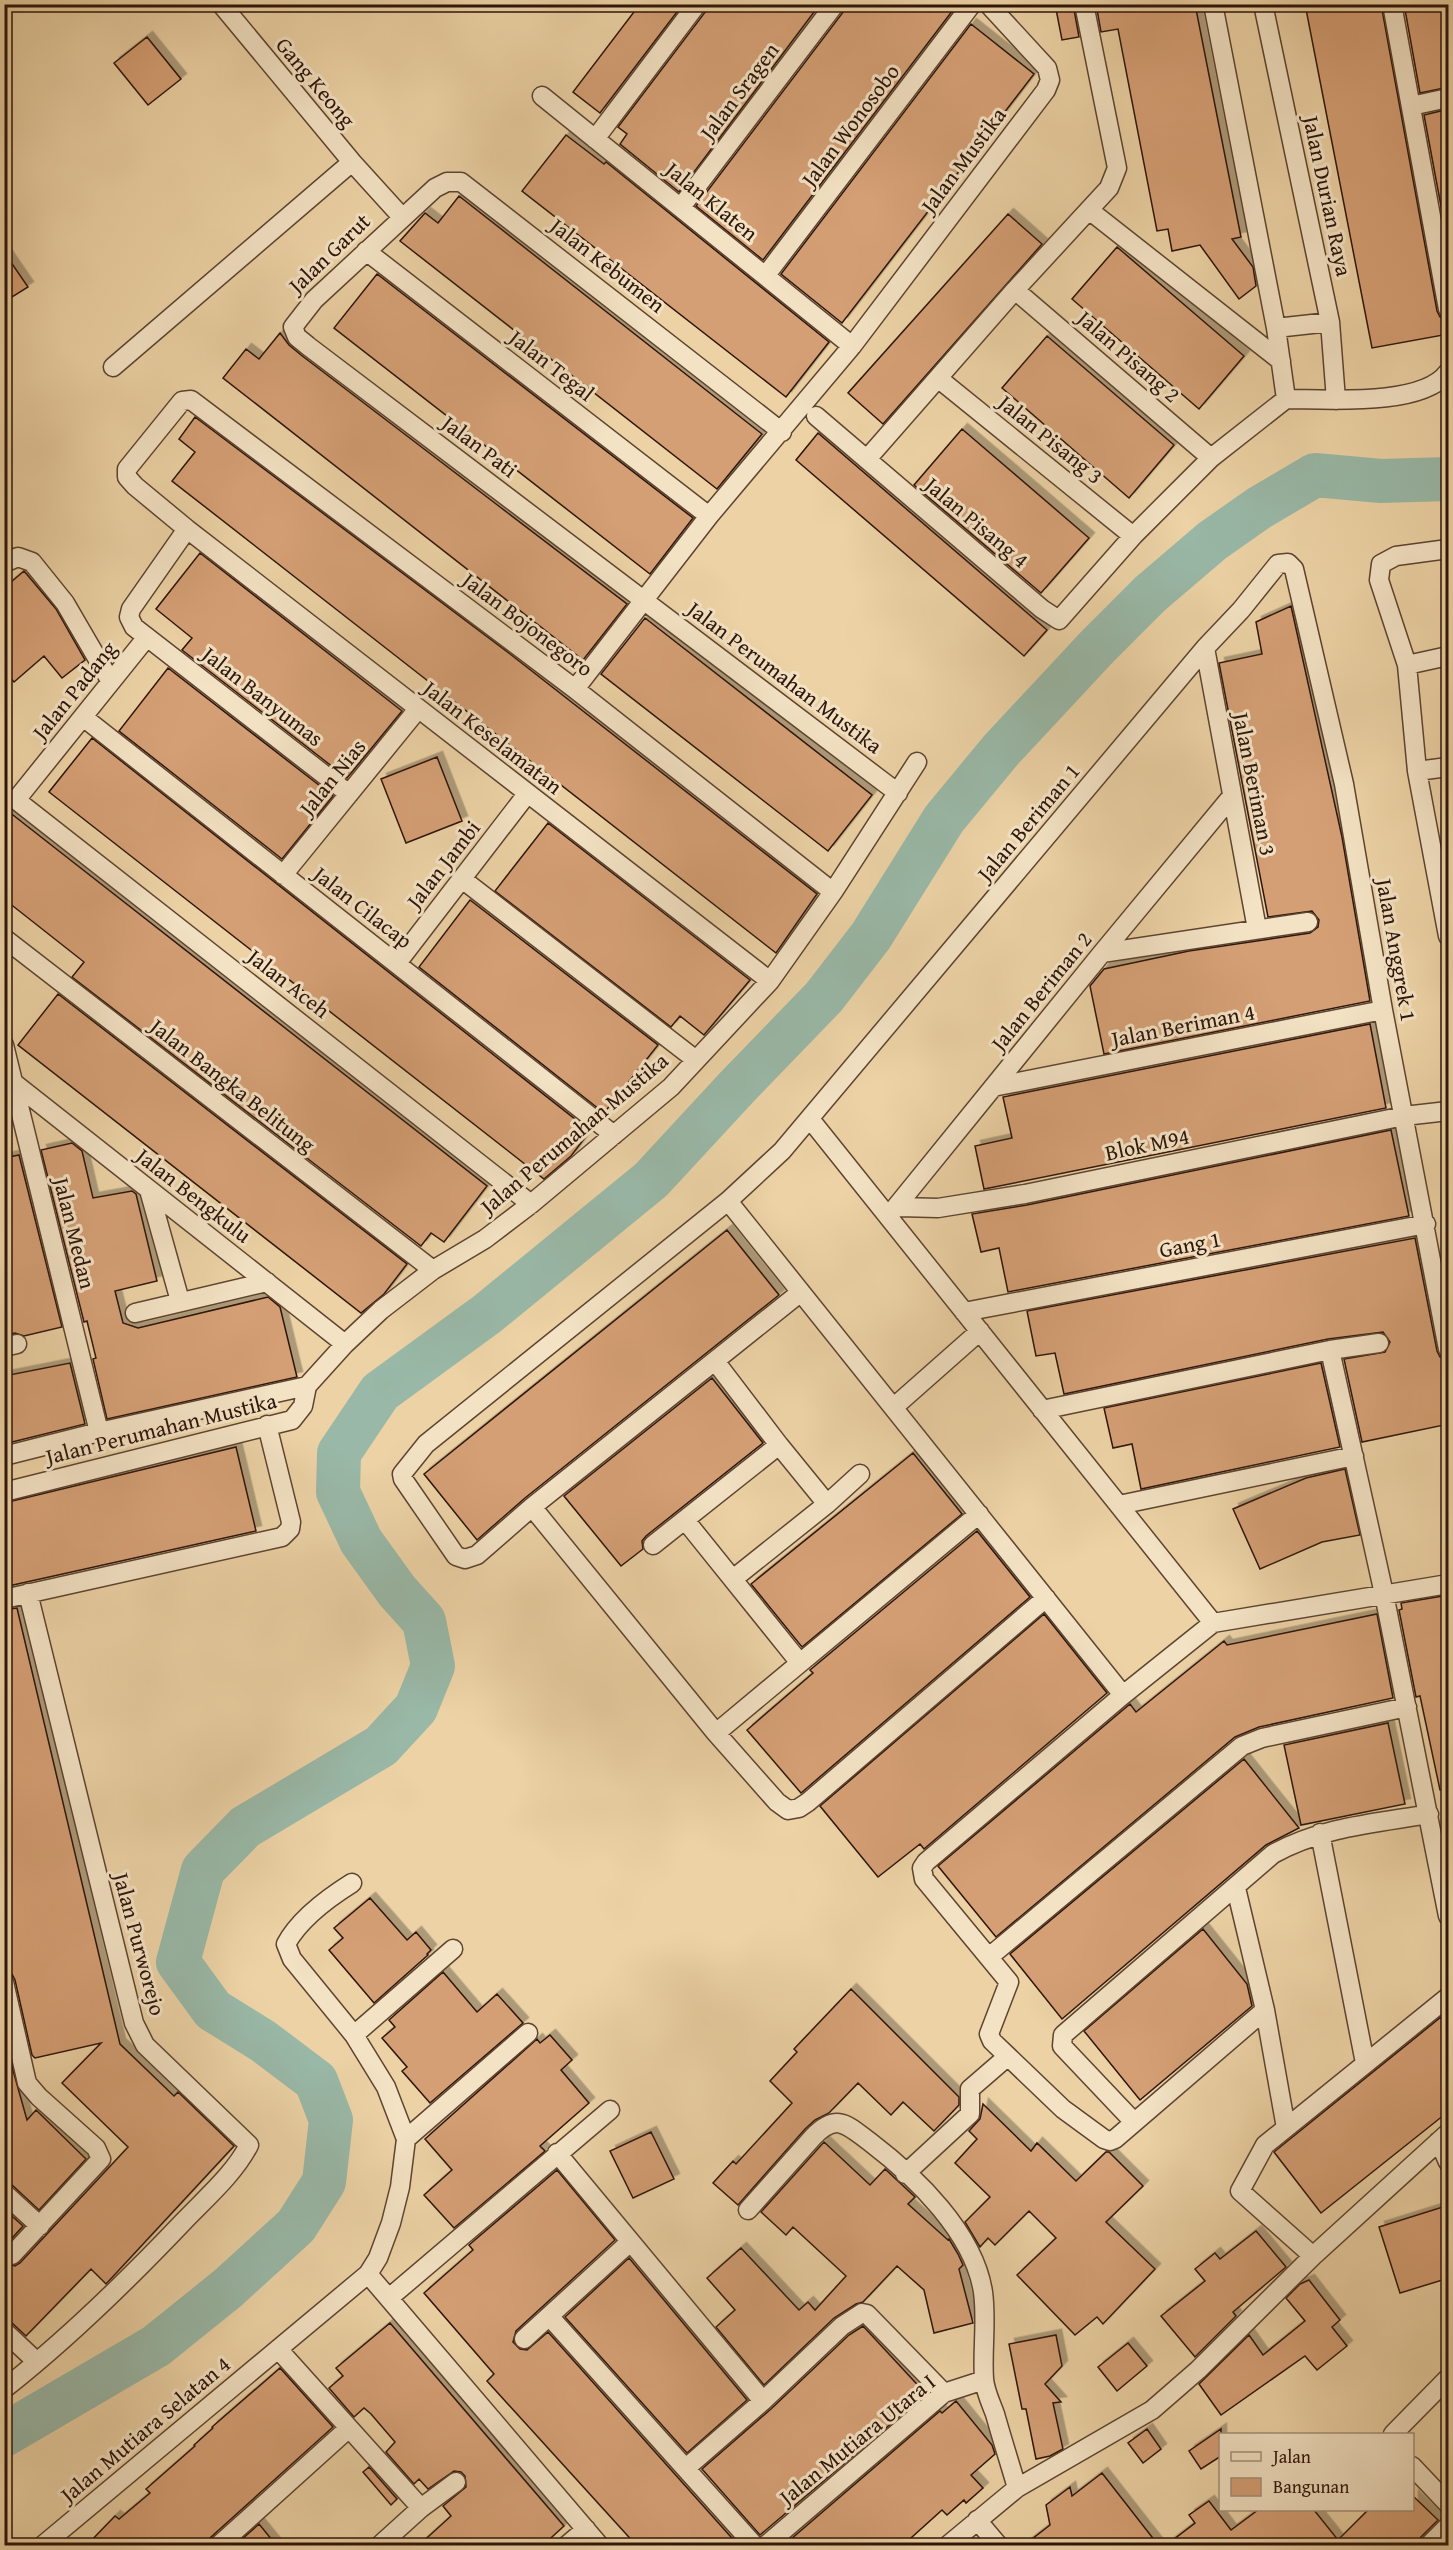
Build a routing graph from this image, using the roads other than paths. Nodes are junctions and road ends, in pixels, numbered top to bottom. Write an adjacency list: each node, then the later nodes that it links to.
1 (221, 4): 14 (street, Gang Keong)
2 (697, 4): 13 (street)
3 (835, 4): 15 (street, Jalan Sragen)
4 (972, 4): 20 (street, Jalan Wonosobo)
5 (988, 4): 26 (street, Jalan Mustika)
6 (1084, 4): 16 (street)
7 (1213, 4): 25 (street)
8 (1263, 4): 23 (street, Jalan Durian Raya)
9 (1392, 4): 12 (street)
10 (542, 96): 13 (street, Jalan Klaten)
11 (1449, 98): 12 (street)
12 (1411, 106): 18 (street)
13 (595, 139): 15 (street, Jalan Klaten)
14 (352, 162): 17 (street, Gang Keong); 28 (street)
15 (681, 207): 20 (street, Jalan Klaten)
16 (1089, 210): 21 (street); 27 (street)
17 (397, 212): 19 (street, Jalan Garut); 35 (street, Jalan Kebumen)
18 (1441, 220): 22 (street)
19 (366, 251): 24 (street, Jalan Garut); 38 (street, Jalan Tegal)
20 (766, 275): 26 (street, Jalan Klaten)
21 (1015, 290): 30 (street); 36 (street, Jalan Pisang 2)
22 (1449, 309)
23 (1330, 322): 25 (street); 33 (street, Jalan Durian Raya)
24 (293, 327): 44 (street, Jalan Pati)
25 (1276, 328): 27 (street)
26 (852, 346): 35 (street)
27 (1281, 361): 31 (street)
28 (113, 367)
29 (1449, 372): 33 (street)
30 (939, 379): 37 (street); 40 (street, Jalan Pisang 3)
31 (1286, 399): 33 (street); 36 (street)
32 (191, 400): 39 (street, Jalan Keselamatan); 50 (street, Jalan Bojonegoro)
33 (1336, 400)
34 (816, 416): 37 (street, Jalan Pisang 4)
35 (782, 432): 38 (street)
36 (1211, 458): 40 (street)
37 (867, 459): 40 (street, Jalan Pisang 4)
38 (709, 516): 44 (street)
39 (187, 530): 45 (street, Jalan Banyumas); 51 (street, Jalan Keselamatan)
40 (1133, 536)
41 (1449, 549): 48 (street)
42 (4, 563): 49 (street)
43 (1288, 563): 46 (street, Jalan Beriman 1); 71 (street, Jalan Anggrek 1)
44 (644, 599): 50 (street); 56 (street, Jalan Perumahan Mustika)
45 (147, 637): 49 (street, Jalan Padang); 57 (street, Jalan Banyumas)
46 (1205, 648): 59 (street, Jalan Beriman 3); 78 (street, Jalan Beriman 1)
47 (1449, 656): 48 (street)
48 (1407, 665): 55 (street)
49 (111, 682): 52 (street, Jalan Padang)
50 (574, 689): 63 (street, Jalan Bojonegoro)
51 (418, 709): 57 (street, Jalan Nias); 58 (street, Jalan Keselamatan)
52 (82, 717): 60 (street, Jalan Padang); 61 (street, Jalan Cilacap)
53 (916, 762): 56 (street, Jalan Perumahan Mustika)
54 (1444, 768): 55 (street)
55 (1417, 771): 66 (street)
56 (898, 793): 63 (street, Jalan Perumahan Mustika)
57 (349, 794): 61 (street, Jalan Nias)
58 (527, 794): 62 (street, Jalan Jambi); 70 (street, Jalan Keselamatan)
59 (1232, 796): 65 (street, Jalan Beriman 3); 68 (street, Jalan Beriman 2)
60 (10, 799): 82 (street, Jalan Aceh)
61 (283, 875): 69 (street, Jalan Cilacap)
62 (462, 879): 69 (street, Jalan Jambi); 73 (street)
63 (833, 892): 70 (street, Jalan Perumahan Mustika)
64 (1308, 922): 65 (street)
65 (1257, 929): 68 (street)
66 (1449, 936)
67 (4, 938): 85 (street, Jalan Bangka Belitung)
68 (1102, 953): 75 (street, Jalan Beriman 2)
69 (397, 963): 79 (street, Jalan Cilacap)
70 (770, 981): 73 (street, Jalan Perumahan Mustika)
71 (1383, 1010): 75 (street, Jalan Beriman 4); 77 (street, Jalan Anggrek 1)
72 (4, 1045): 74 (street, Jalan Medan)
73 (696, 1060): 79 (street, Jalan Perumahan Mustika)
74 (14, 1083): 80 (street, Jalan Bengkulu); 101 (street, Jalan Medan)
75 (993, 1087): 83 (street, Jalan Beriman 2)
76 (1449, 1111): 77 (street, Blok M94)
77 (1404, 1116): 83 (street, Blok M94); 84 (street, Jalan Anggrek 1)
78 (810, 1119): 81 (street, Jalan Beriman 1); 83 (street)
79 (614, 1135): 82 (street, Jalan Perumahan Mustika)
80 (149, 1190): 86 (street, Jalan Bengkulu); 88 (street)
81 (728, 1201): 87 (street); 109 (street, Jalan Beriman 1)
82 (531, 1204): 85 (street, Jalan Perumahan Mustika)
83 (893, 1212): 89 (street)
84 (1426, 1224): 89 (street, Gang 1); 94 (street, Jalan Anggrek 1)
85 (433, 1270): 93 (street, Jalan Perumahan Mustika)
86 (267, 1282): 88 (street); 93 (street, Jalan Bengkulu)
87 (801, 1292): 96 (street); 98 (street)
88 (180, 1301): 90 (street)
89 (964, 1312): 91 (street)
90 (135, 1313)
91 (980, 1331): 98 (street); 99 (street)
92 (1379, 1343): 95 (street)
93 (345, 1344): 97 (street, Jalan Perumahan Mustika)
94 (1449, 1349)
95 (1330, 1350): 99 (street); 104 (street)
96 (715, 1361): 102 (street); 109 (street)
97 (307, 1386): 100 (street, Jalan Perumahan Mustika); 101 (street, Jalan Perumahan Mustika)
98 (894, 1407): 110 (street)
99 (1042, 1410): 108 (street)
100 (267, 1425): 106 (street, Jalan Perumahan Mustika); 115 (street)
101 (99, 1432): 103 (street, Jalan Perumahan Mustika)
102 (779, 1445): 107 (street); 111 (street)
103 (4, 1456)
104 (1354, 1456): 108 (street); 116 (street)
105 (860, 1474): 107 (street)
106 (4, 1492)
107 (827, 1504): 113 (street)
108 (1119, 1505): 119 (street)
109 (532, 1507): 123 (street)
110 (979, 1514): 117 (street); 120 (street)
111 (685, 1520): 112 (street); 113 (street)
112 (653, 1545)
113 (733, 1579): 120 (street)
114 (1449, 1584): 116 (street)
115 (28, 1593): 118 (street); 158 (street, Jalan Purworejo)
116 (1384, 1594): 119 (street); 122 (street)
117 (1046, 1598): 121 (street); 123 (street)
118 (4, 1599)
119 (1213, 1623): 121 (street)
120 (800, 1663): 123 (street)
121 (1123, 1695): 130 (street)
122 (1407, 1707): 124 (street); 130 (street)
123 (716, 1733)
124 (1429, 1814): 125 (street); 128 (street)
125 (1320, 1833): 127 (street); 137 (street)
126 (352, 1883): 135 (street)
127 (1236, 1888): 133 (street); 139 (street)
128 (1449, 1916)
129 (453, 1949): 135 (street)
130 (989, 1957): 136 (street)
131 (4, 1982): 148 (street)
132 (1449, 1997): 137 (street)
133 (1265, 2010): 139 (street); 140 (street)
134 (528, 2033): 142 (street)
135 (354, 2035): 142 (street)
136 (1007, 2057): 139 (street); 145 (street)
137 (1365, 2063): 140 (street)
138 (610, 2110): 143 (street)
139 (1134, 2122)
140 (1286, 2128): 151 (street)
141 (1444, 2137): 144 (street); 151 (street)
142 (406, 2139): 152 (street)
143 (557, 2153): 149 (street); 153 (street)
144 (1449, 2162)
145 (905, 2174): 147 (street); 160 (street)
146 (4, 2193): 148 (street)
147 (748, 2210)
148 (40, 2226): 150 (street)
149 (630, 2242): 154 (street); 163 (street)
150 (12, 2255)
151 (1313, 2256): 169 (street)
152 (368, 2274): 153 (street); 157 (street, Jalan Mutiara Selatan 4)
153 (388, 2298): 174 (street)
154 (549, 2316): 156 (street); 167 (street)
155 (4, 2331): 158 (street)
156 (524, 2339)
157 (278, 2349): 164 (street); 175 (street, Jalan Mutiara Selatan 4)
158 (37, 2362): 161 (street)
159 (1449, 2378): 165 (street)
160 (984, 2380): 162 (street, Jalan Mutiara Utara I); 169 (street)
161 (4, 2390)
162 (944, 2393): 163 (street); 181 (street, Jalan Mutiara Utara I)
163 (763, 2401): 167 (street)
164 (349, 2428): 171 (street); 176 (street)
165 (1394, 2433)
166 (1414, 2467): 170 (street)
167 (686, 2468): 180 (street)
168 (456, 2482): 171 (street)
169 (1017, 2488): 172 (street)
170 (1449, 2504)
171 (421, 2508): 177 (street)
172 (977, 2520): 182 (street); 183 (street)
173 (1449, 2526): 184 (street)
174 (586, 2529): 178 (street); 179 (street)
175 (42, 2546)
176 (218, 2546)
177 (379, 2546)
178 (566, 2546)
179 (600, 2546)
180 (755, 2546)
181 (765, 2546)
182 (947, 2546)
183 (999, 2546)
184 (1428, 2546)

